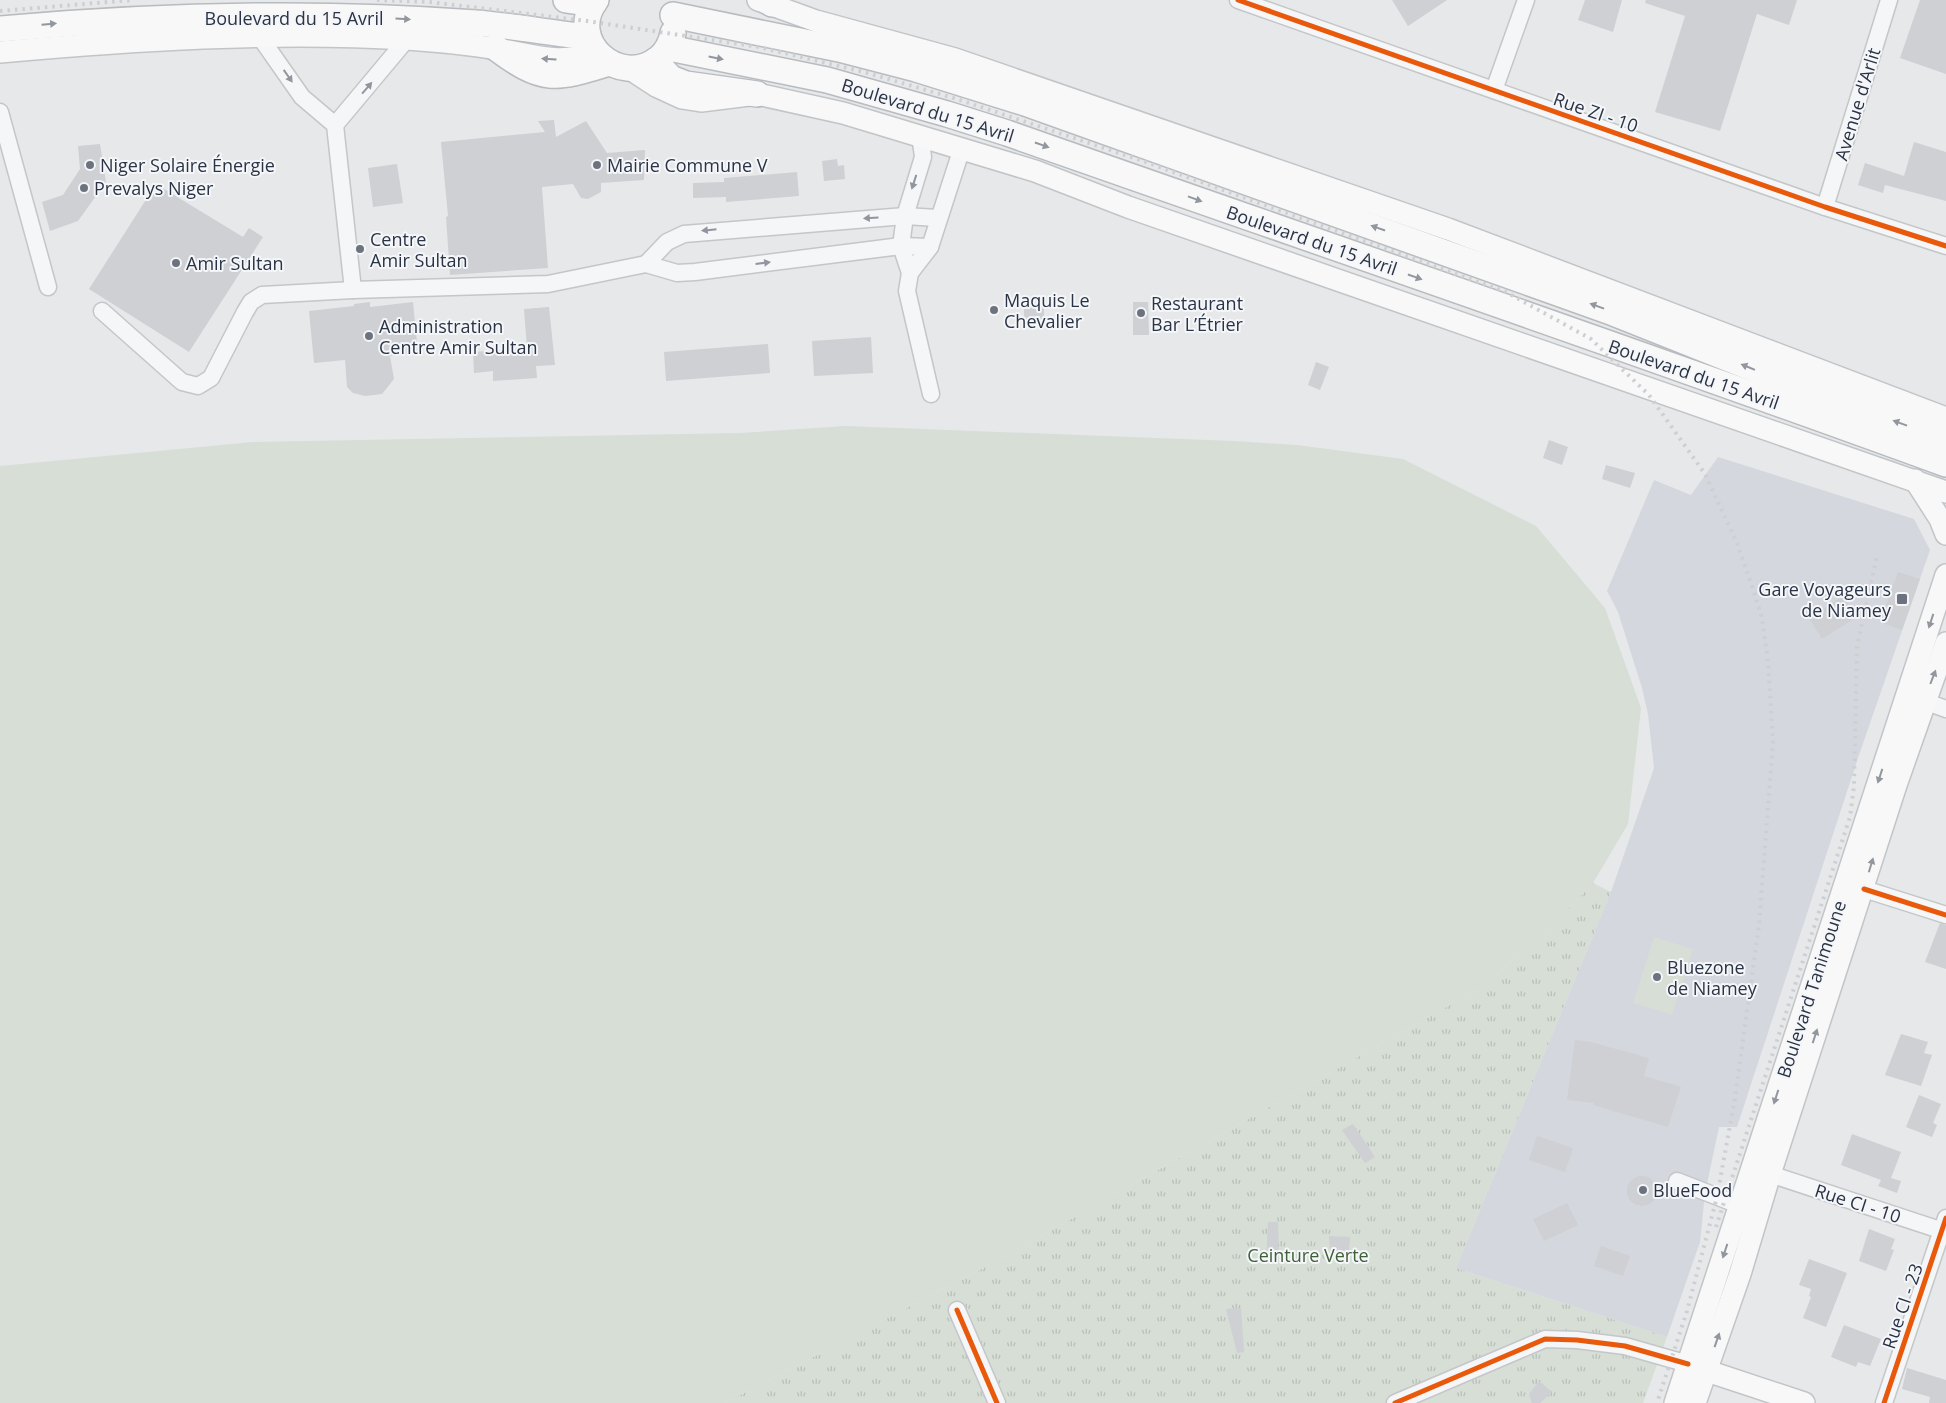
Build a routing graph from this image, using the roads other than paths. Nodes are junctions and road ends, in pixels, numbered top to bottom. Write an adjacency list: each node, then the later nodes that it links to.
1 (566, 0): 5 (highway)
2 (1238, 0): 15 (street, Rue ZI - 10)
3 (1526, 0): 15 (street)
4 (1889, 0): 21 (street, Avenue d'Arlit)
5 (595, 2): 13 (highway)
6 (769, 2): 33 (main road)
7 (669, 8): 14 (highway); 34 (highway, Boulevard du 15 Avril, one-way to 7)
8 (0, 29): 13 (highway, Boulevard du 15 Avril, one-way to 13)
9 (260, 36): 10 (main road, Boulevard du 15 Avril); 12 (main road, Boulevard du 15 Avril); 18 (street, one-way to 18)
10 (407, 39): 11 (main road, Boulevard du 15 Avril); 18 (street, one-way to 10)
11 (496, 48): 13 (highway)
12 (0, 52)
13 (606, 55): 14 (highway); 16 (main road, Boulevard du 15 Avril)
14 (662, 55): 16 (highway); 35 (highway, Boulevard du 15 Avril, one-way to 35)
15 (1494, 90): 21 (street, Rue ZI - 10)
16 (757, 94): 19 (main road, Boulevard du 15 Avril)
17 (0, 112): 29 (street)
18 (335, 125): 30 (street)
19 (920, 135): 20 (main road, Boulevard du 15 Avril); 22 (street, one-way to 22)
20 (962, 148): 23 (street); 36 (main road, Boulevard du 15 Avril)
21 (1825, 207): 25 (street, Rue ZI - 10)
22 (905, 216): 23 (street); 24 (street); 27 (street, one-way to 27)
23 (938, 218): 26 (street)
24 (901, 246): 26 (street); 27 (street, one-way to 24); 28 (street)
25 (1946, 246)
26 (930, 247): 28 (street)
27 (646, 264): 30 (street)
28 (910, 272): 32 (street)
29 (48, 287)
30 (353, 290): 31 (street)
31 (102, 312)
32 (931, 394)
33 (1946, 418)
34 (1946, 440)
35 (1946, 464)
36 (1915, 480): 37 (main road, Boulevard du 15 Avril); 38 (main road)
37 (1946, 492)
38 (1946, 534)
39 (1945, 583): 47 (main road, Boulevard Tanimoune, one-way to 47)
40 (1946, 643): 41 (main road, Boulevard Tanimoune, one-way to 40)
41 (1924, 701): 42 (street); 43 (main road, Boulevard Tanimoune, one-way to 41)
42 (1946, 709)
43 (1864, 889): 44 (street); 45 (main road, Boulevard Tanimoune, one-way to 43)
44 (1946, 915)
45 (1770, 1174): 47 (main road, Boulevard Tanimoune); 48 (street, Rue CI - 10)
46 (1677, 1181): 47 (street)
47 (1749, 1210): 50 (main road, Boulevard Tanimoune)
48 (1945, 1227): 56 (street, Rue CI - 23)
49 (956, 1310): 51 (street)
50 (1697, 1368): 52 (street); 53 (main road, Boulevard Tanimoune); 54 (main road, Boulevard Tanimoune); 55 (main road)
51 (997, 1403)
52 (1395, 1403)
53 (1675, 1403)
54 (1695, 1403)
55 (1804, 1403)
56 (1884, 1403)

